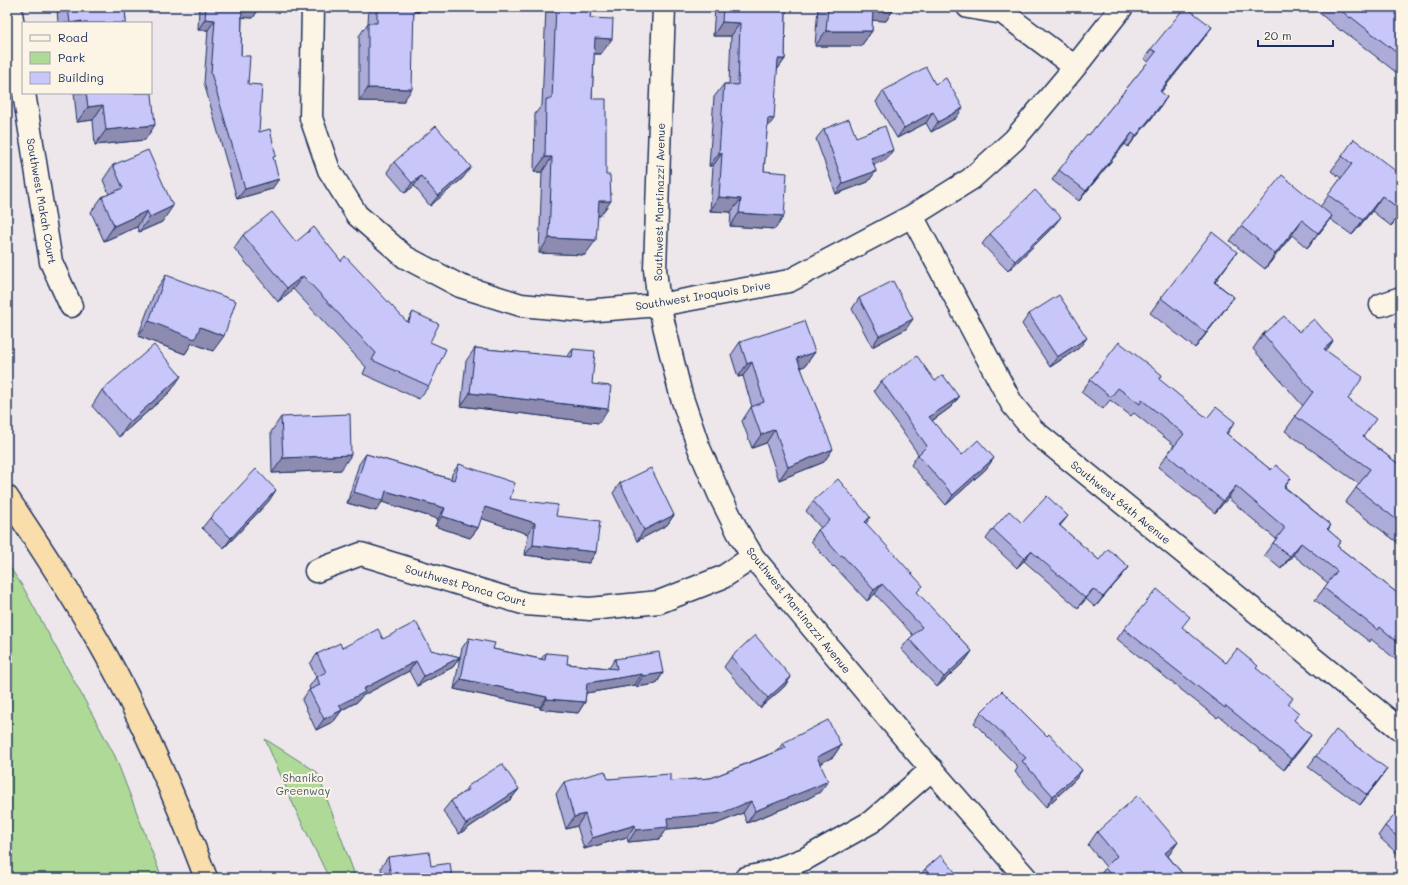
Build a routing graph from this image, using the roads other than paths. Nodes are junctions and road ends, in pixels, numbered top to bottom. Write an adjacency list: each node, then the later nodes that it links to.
1 (10, 7): 7 (street)
2 (313, 7): 10 (street, Southwest Iroquois Drive)
3 (664, 7): 10 (street, Southwest Martinazzi Avenue)
4 (968, 7): 6 (street)
5 (1122, 7): 6 (street, Southwest Iroquois Drive)
6 (1074, 67): 9 (street, Southwest Iroquois Drive)
7 (22, 83)
8 (24, 94): 11 (street, Southwest Makah Court)
9 (912, 216): 10 (street, Southwest Iroquois Drive); 15 (street, Southwest 84th Avenue)
10 (659, 305): 13 (street, Southwest Martinazzi Avenue)
11 (71, 306)
12 (7, 497): 17 (highway)
13 (753, 558): 14 (street, Southwest Ponca Court); 16 (street, Southwest Martinazzi Avenue)
14 (316, 571)
15 (1401, 730)
16 (932, 769): 18 (street); 19 (street, Southwest Martinazzi Avenue)
17 (206, 878)
18 (746, 878)
19 (1026, 878)

